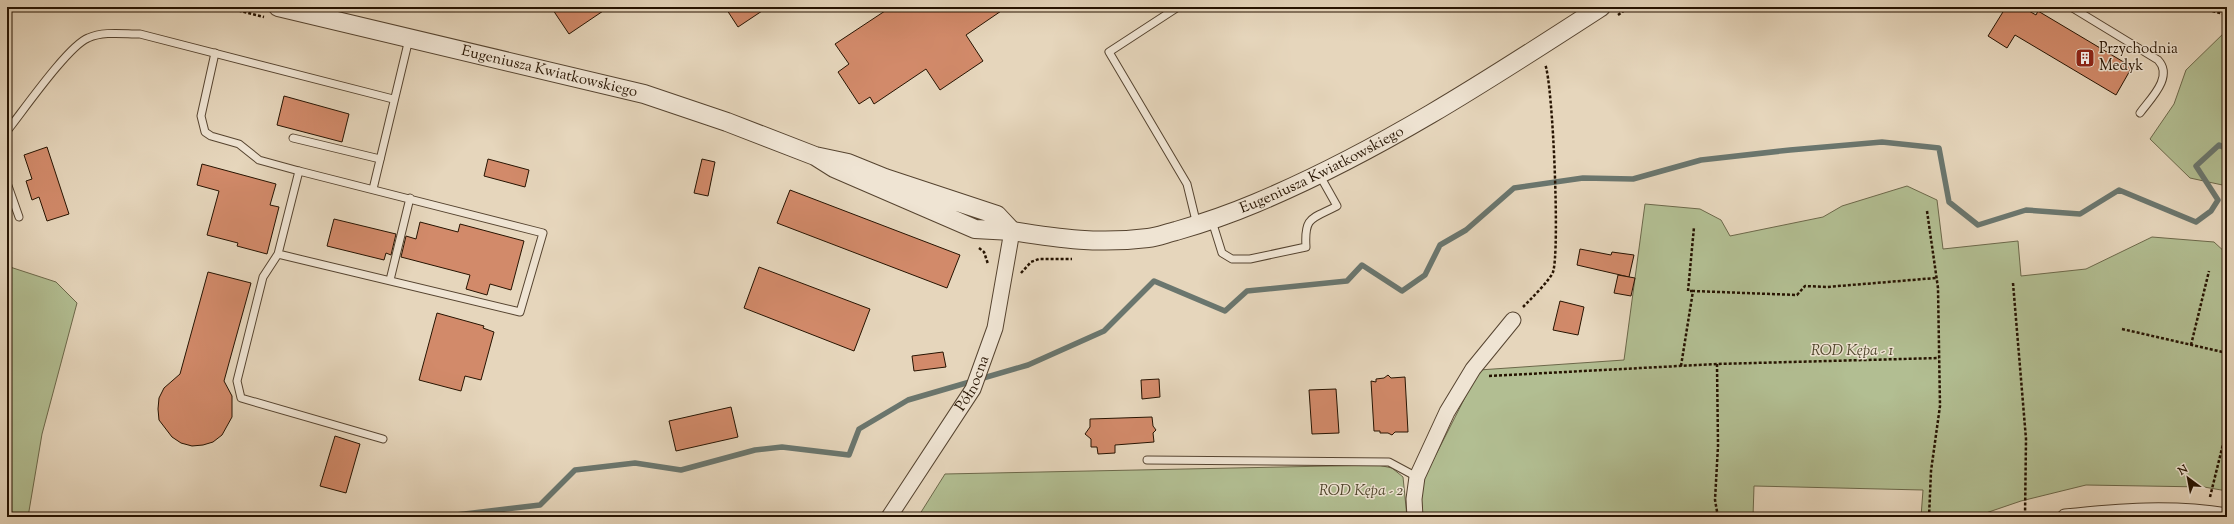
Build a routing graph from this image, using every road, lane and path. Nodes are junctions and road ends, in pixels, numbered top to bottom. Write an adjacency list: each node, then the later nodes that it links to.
1 (278, 7): 9 (street, Eugeniusza Kwiatkowskiego)
2 (1178, 7): 25 (lane)
3 (1601, 7): 11 (street, Eugeniusza Kwiatkowskiego)
4 (1628, 7): 7 (path)
5 (2071, 7): 14 (lane)
6 (2198, 7): 8 (path)
7 (1616, 16)
8 (2227, 16)
9 (409, 38): 13 (lane); 27 (street, Eugeniusza Kwiatkowskiego)
10 (215, 54): 13 (lane); 15 (lane); 18 (lane)
11 (1544, 57): 12 (path); 19 (street, Eugeniusza Kwiatkowskiego); 37 (path)
12 (1538, 67)
13 (393, 99): 17 (lane)
14 (2140, 113)
15 (7, 131)
16 (293, 138): 17 (lane)
17 (380, 159): 21 (lane)
18 (299, 171): 21 (lane); 29 (lane)
19 (1319, 174): 25 (street, Eugeniusza Kwiatkowskiego); 25 (lane)
20 (7, 183): 24 (lane)
21 (373, 189): 22 (lane)
22 (410, 198): 34 (lane); 34 (lane)
23 (1928, 210): 33 (path)
24 (19, 217)
25 (1204, 223): 27 (street, Eugeniusza Kwiatkowskiego)
26 (1694, 227): 36 (path)
27 (1012, 231): 31 (street, Północna)
28 (976, 245): 31 (path)
29 (278, 254): 34 (lane); 46 (lane)
30 (1078, 259): 31 (path)
31 (1005, 269): 51 (street, Północna)
32 (2209, 271): 39 (path)
33 (1936, 278): 36 (path); 41 (path)
34 (390, 280)
35 (2013, 283): 55 (path)
36 (1693, 291): 43 (path)
37 (1513, 320): 44 (street)
38 (2122, 329): 39 (path)
39 (2192, 345): 40 (path)
40 (2227, 353)
41 (1939, 358): 42 (path); 54 (path)
42 (1717, 364): 43 (path); 53 (path)
43 (1681, 366): 44 (path)
44 (1469, 376): 48 (street)
45 (2227, 428): 49 (path)
46 (383, 439)
47 (1147, 460): 48 (lane)
48 (1417, 477): 52 (street)
49 (2209, 513): 50 (street); 56 (street)
50 (2227, 516)
51 (889, 517)
52 (1415, 517)
53 (1718, 517)
54 (1929, 517)
55 (2025, 517)
56 (2066, 517)

